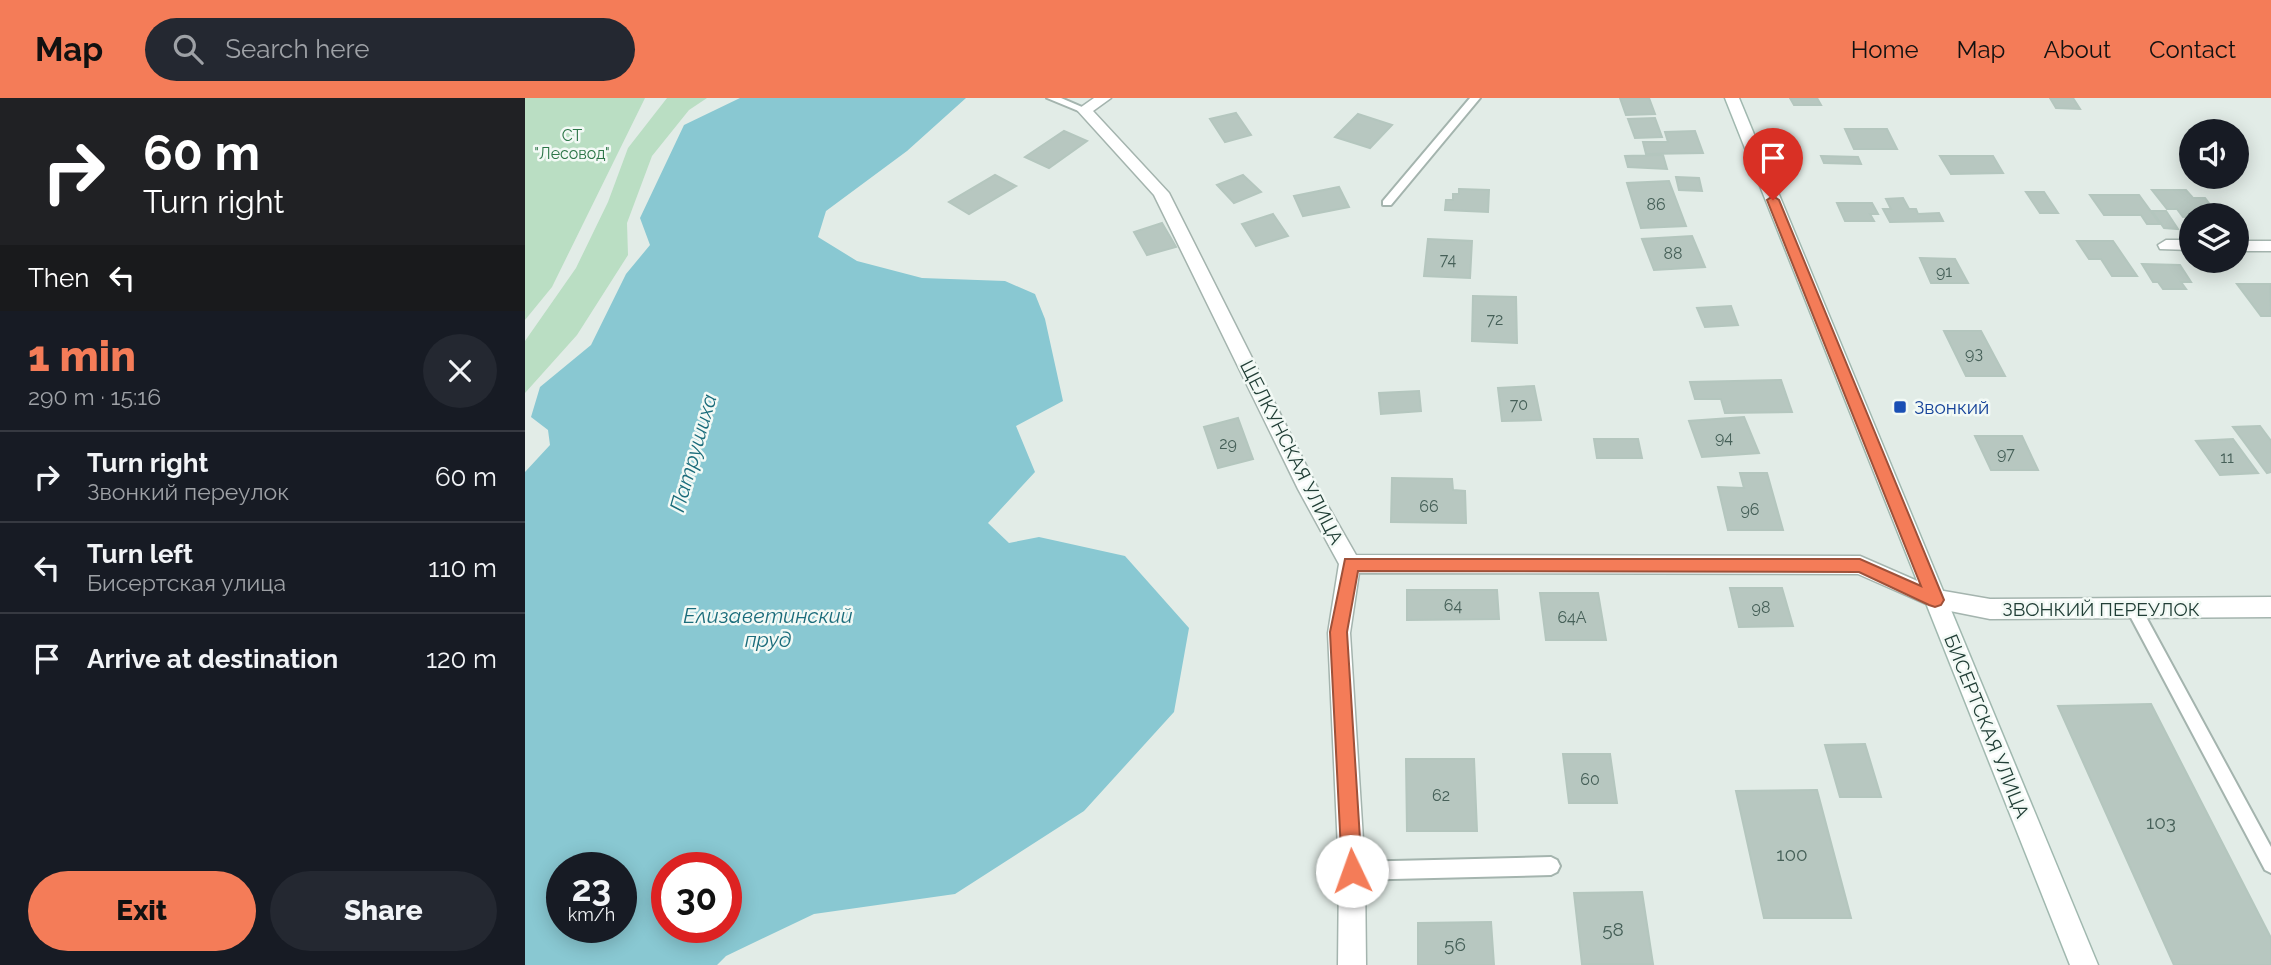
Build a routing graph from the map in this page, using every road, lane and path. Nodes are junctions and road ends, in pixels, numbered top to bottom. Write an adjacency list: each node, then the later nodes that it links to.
1 (1052, 98): 5 (lane)
2 (1104, 98): 5 (street)
3 (1475, 98): 6 (lane)
4 (1732, 98): 12 (street, БИСЕРТСКАЯ УЛИЦА)
5 (1084, 110): 11 (street, ЩЕЛКУНСКАЯ УЛИЦА)
6 (1387, 203)
7 (2167, 245): 8 (street)
8 (2179, 245)
9 (2249, 246): 10 (street)
10 (2271, 246)
11 (1350, 564): 12 (street, ЗВОНКИЙ ПЕРЕУЛОК); 17 (street, ЩЕЛКУНСКАЯ УЛИЦА)
12 (1935, 600): 14 (street, ЗВОНКИЙ ПЕРЕУЛОК); 19 (street, БИСЕРТСКАЯ УЛИЦА)
13 (2271, 607): 14 (street, ЗВОНКИЙ ПЕРЕУЛОК)
14 (2134, 609): 15 (lane)
15 (2271, 864)
16 (1551, 866): 17 (lane)
17 (1352, 871): 18 (street, ЩЕЛКУНСКАЯ УЛИЦА)
18 (1352, 965)
19 (2084, 965)

